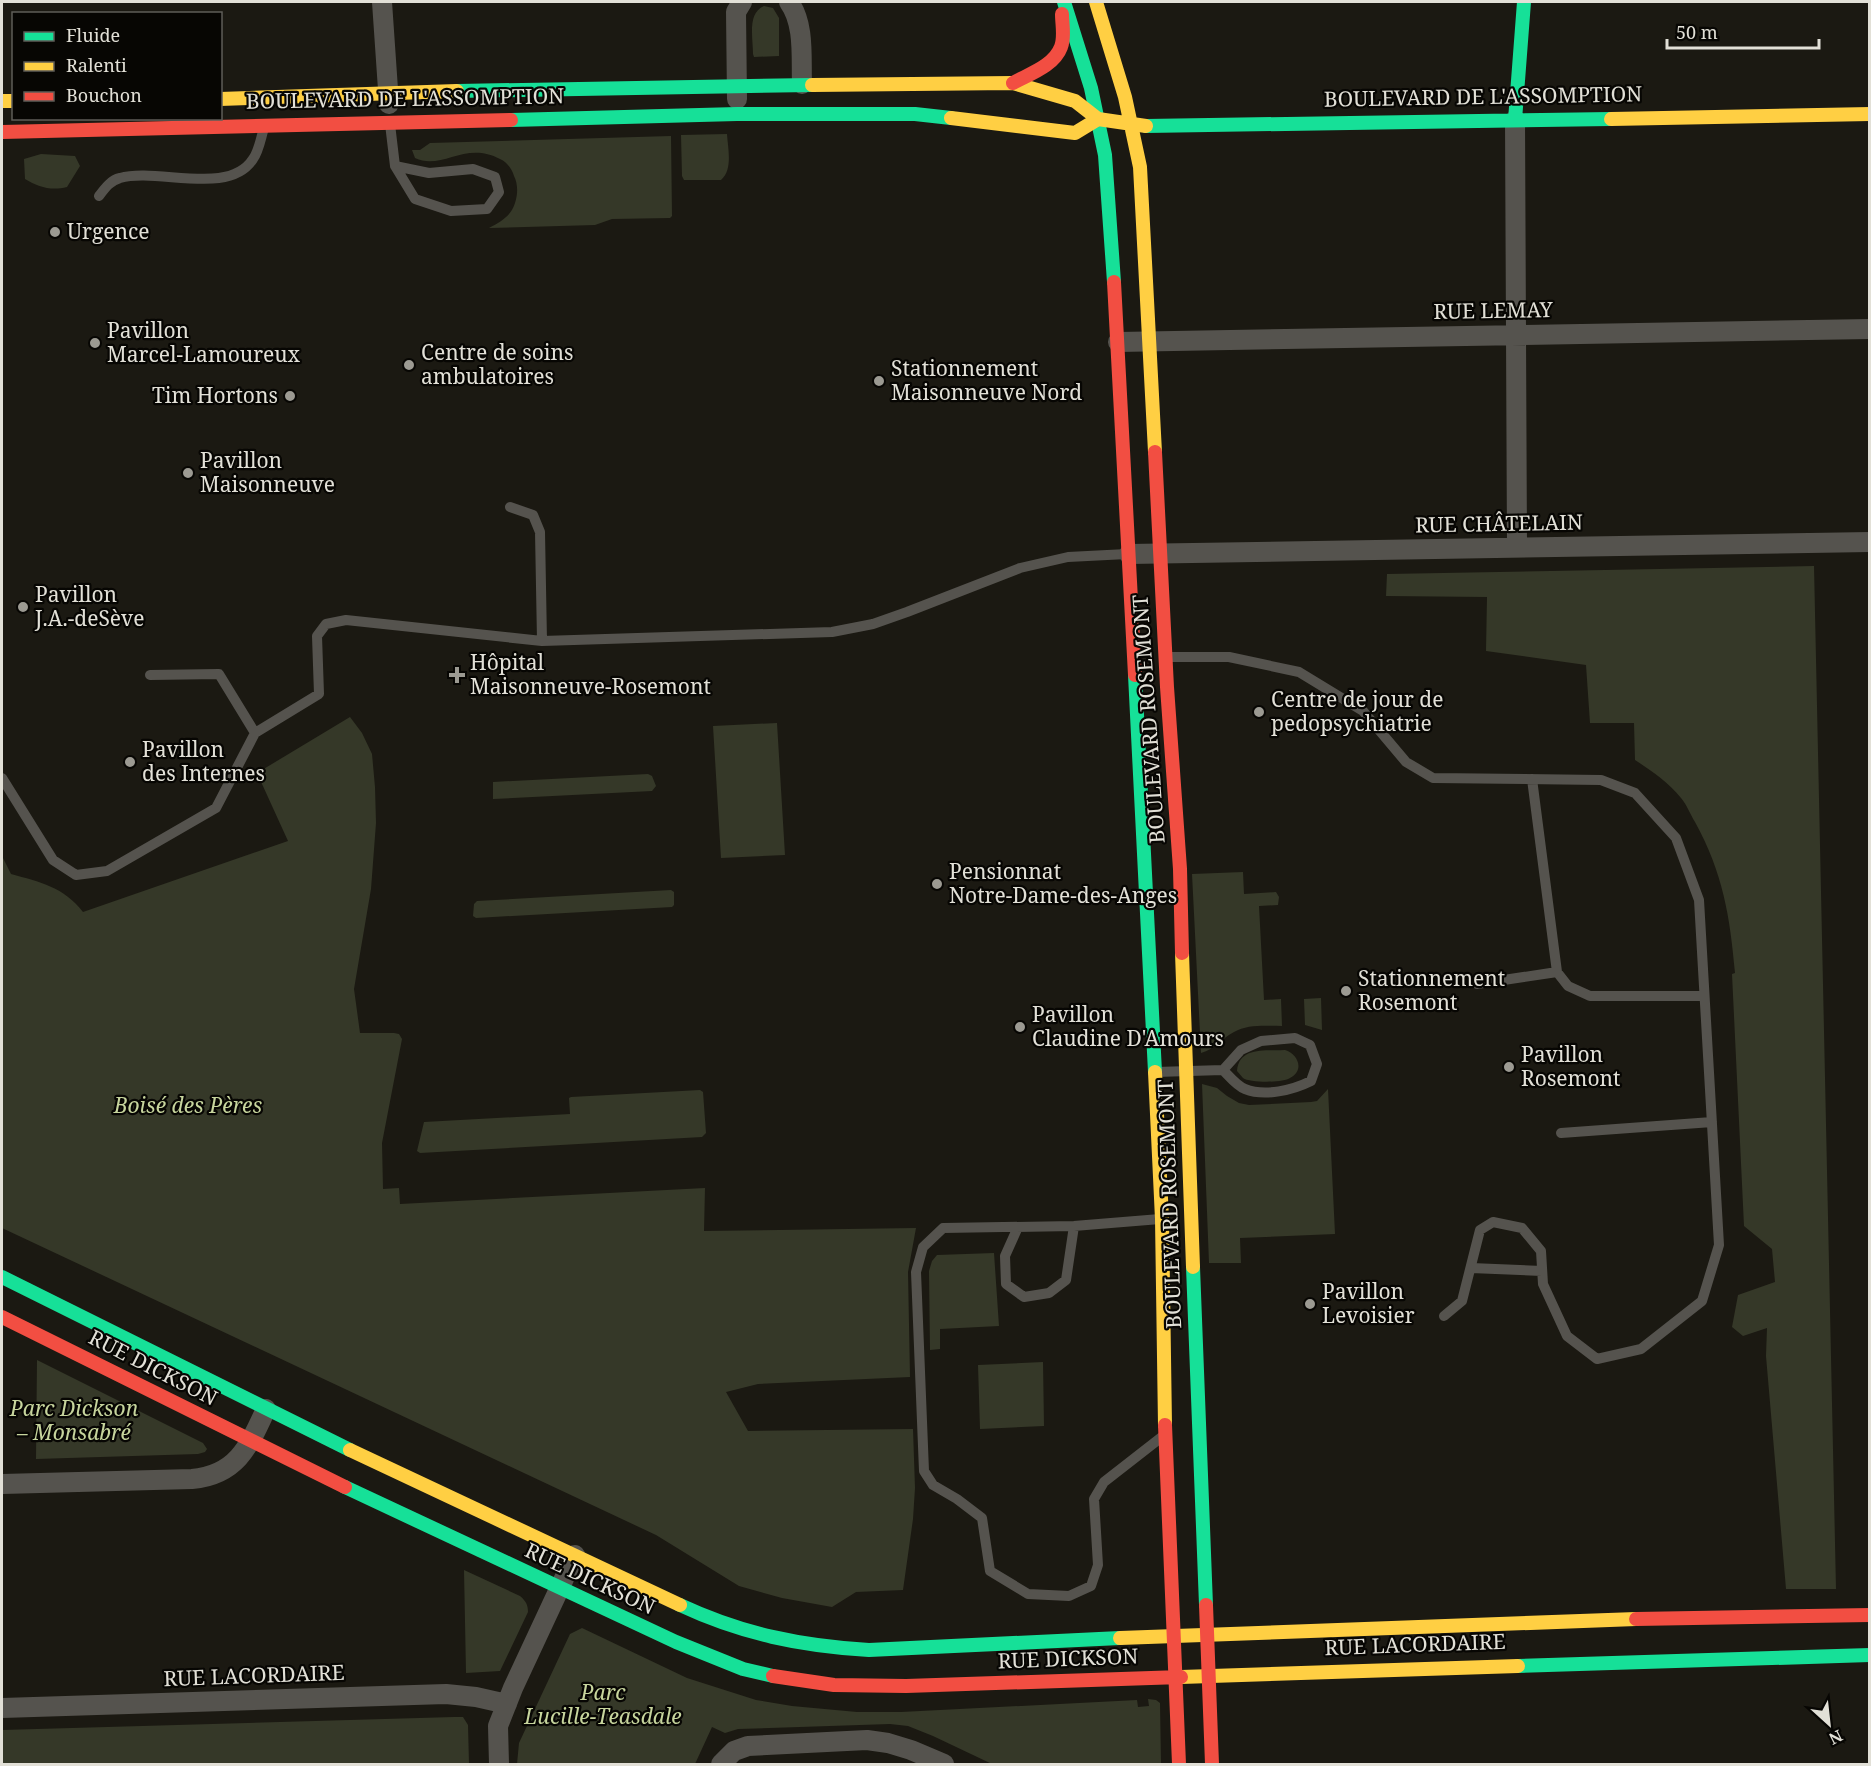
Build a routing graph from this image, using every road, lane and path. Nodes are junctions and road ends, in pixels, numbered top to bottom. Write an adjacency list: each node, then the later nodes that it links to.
1 (382, 2): 10 (street)
2 (742, 2): 9 (street)
3 (789, 2): 8 (street)
4 (1062, 2): 7 (main road); 14 (main road, BOULEVARD ROSEMONT)
5 (1096, 2): 17 (main road, BOULEVARD ROSEMONT)
6 (1524, 2): 15 (main road)
7 (1013, 83): 8 (main road, BOULEVARD DE L'ASSOMPTION); 14 (main road, BOULEVARD DE L'ASSOMPTION)
8 (802, 84): 9 (main road, BOULEVARD DE L'ASSOMPTION)
9 (737, 86): 10 (main road, BOULEVARD DE L'ASSOMPTION); 12 (street)
10 (388, 94): 11 (main road, BOULEVARD DE L'ASSOMPTION); 16 (street)
11 (222, 99)
12 (737, 114): 14 (main road, BOULEVARD DE L'ASSOMPTION); 16 (main road, BOULEVARD DE L'ASSOMPTION)
13 (1869, 114): 15 (main road, BOULEVARD DE L'ASSOMPTION)
14 (1098, 118): 17 (main road, BOULEVARD DE L'ASSOMPTION); 25 (main road, BOULEVARD ROSEMONT)
15 (1515, 120): 17 (main road, BOULEVARD DE L'ASSOMPTION); 23 (street)
16 (390, 123): 18 (main road, BOULEVARD DE L'ASSOMPTION); 20 (lane)
17 (1131, 124): 24 (main road, BOULEVARD ROSEMONT)
18 (265, 126): 19 (main road, BOULEVARD DE L'ASSOMPTION); 21 (lane)
19 (2, 132)
20 (395, 166): 20 (lane)
21 (99, 196)
22 (1869, 329): 23 (street, RUE LEMAY)
23 (1516, 335): 24 (street, RUE LEMAY); 28 (street)
24 (1150, 341): 25 (street, RUE LEMAY); 29 (main road, BOULEVARD ROSEMONT)
25 (1118, 342): 30 (main road, BOULEVARD ROSEMONT)
26 (510, 507): 31 (lane)
27 (1869, 542): 28 (street, RUE CHÂTELAIN)
28 (1518, 547): 29 (street, RUE CHÂTELAIN)
29 (1161, 553): 30 (street, RUE CHÂTELAIN); 32 (main road, BOULEVARD ROSEMONT)
30 (1129, 554): 31 (lane); 42 (main road, BOULEVARD ROSEMONT)
31 (542, 641): 34 (lane)
32 (1166, 657): 36 (lane); 40 (main road, BOULEVARD ROSEMONT)
33 (150, 675): 34 (lane)
34 (255, 733): 35 (lane)
35 (2, 778)
36 (1532, 779): 37 (lane); 39 (lane)
37 (1557, 972): 38 (lane); 39 (lane)
38 (1477, 984)
39 (1704, 996): 43 (lane)
40 (1186, 1070): 41 (lane); 42 (lane); 45 (main road, BOULEVARD ROSEMONT)
41 (1223, 1070): 41 (lane)
42 (1154, 1072): 45 (main road, BOULEVARD ROSEMONT)
43 (1712, 1122): 44 (lane); 49 (lane)
44 (1561, 1133)
45 (1177, 1219): 46 (lane); 54 (main road, BOULEVARD ROSEMONT); 61 (main road, BOULEVARD ROSEMONT)
46 (1074, 1226): 47 (lane); 47 (lane)
47 (1018, 1227): 54 (lane)
48 (1471, 1268): 49 (lane); 49 (lane); 51 (lane)
49 (1542, 1271)
50 (2, 1277): 53 (main road, RUE DICKSON)
51 (1444, 1316)
52 (2, 1317): 55 (main road, RUE DICKSON)
53 (266, 1409): 55 (street); 57 (main road, RUE DICKSON)
54 (1165, 1434): 62 (main road, BOULEVARD ROSEMONT)
55 (251, 1441): 56 (street); 58 (main road, RUE DICKSON)
56 (2, 1484)
57 (574, 1555): 58 (street); 62 (main road, RUE DICKSON)
58 (560, 1588): 66 (main road, RUE DICKSON); 67 (street)
59 (1869, 1616): 60 (main road, RUE LACORDAIRE)
60 (1619, 1619): 61 (main road, RUE LACORDAIRE); 64 (main road)
61 (1206, 1635): 62 (main road, RUE DICKSON); 65 (main road, BOULEVARD ROSEMONT)
62 (1174, 1636): 66 (main road, BOULEVARD ROSEMONT)
63 (1869, 1656): 64 (main road, RUE LACORDAIRE)
64 (1622, 1663): 65 (main road, RUE LACORDAIRE)
65 (1208, 1675): 66 (main road, RUE DICKSON); 74 (main road, BOULEVARD ROSEMONT)
66 (1176, 1677): 73 (main road, BOULEVARD ROSEMONT)
67 (507, 1704): 68 (street, RUE LACORDAIRE); 70 (street)
68 (2, 1708)
69 (912, 1757): 71 (street); 72 (street)
70 (499, 1764)
71 (721, 1764)
72 (944, 1764)
73 (1179, 1764)
74 (1212, 1764)

